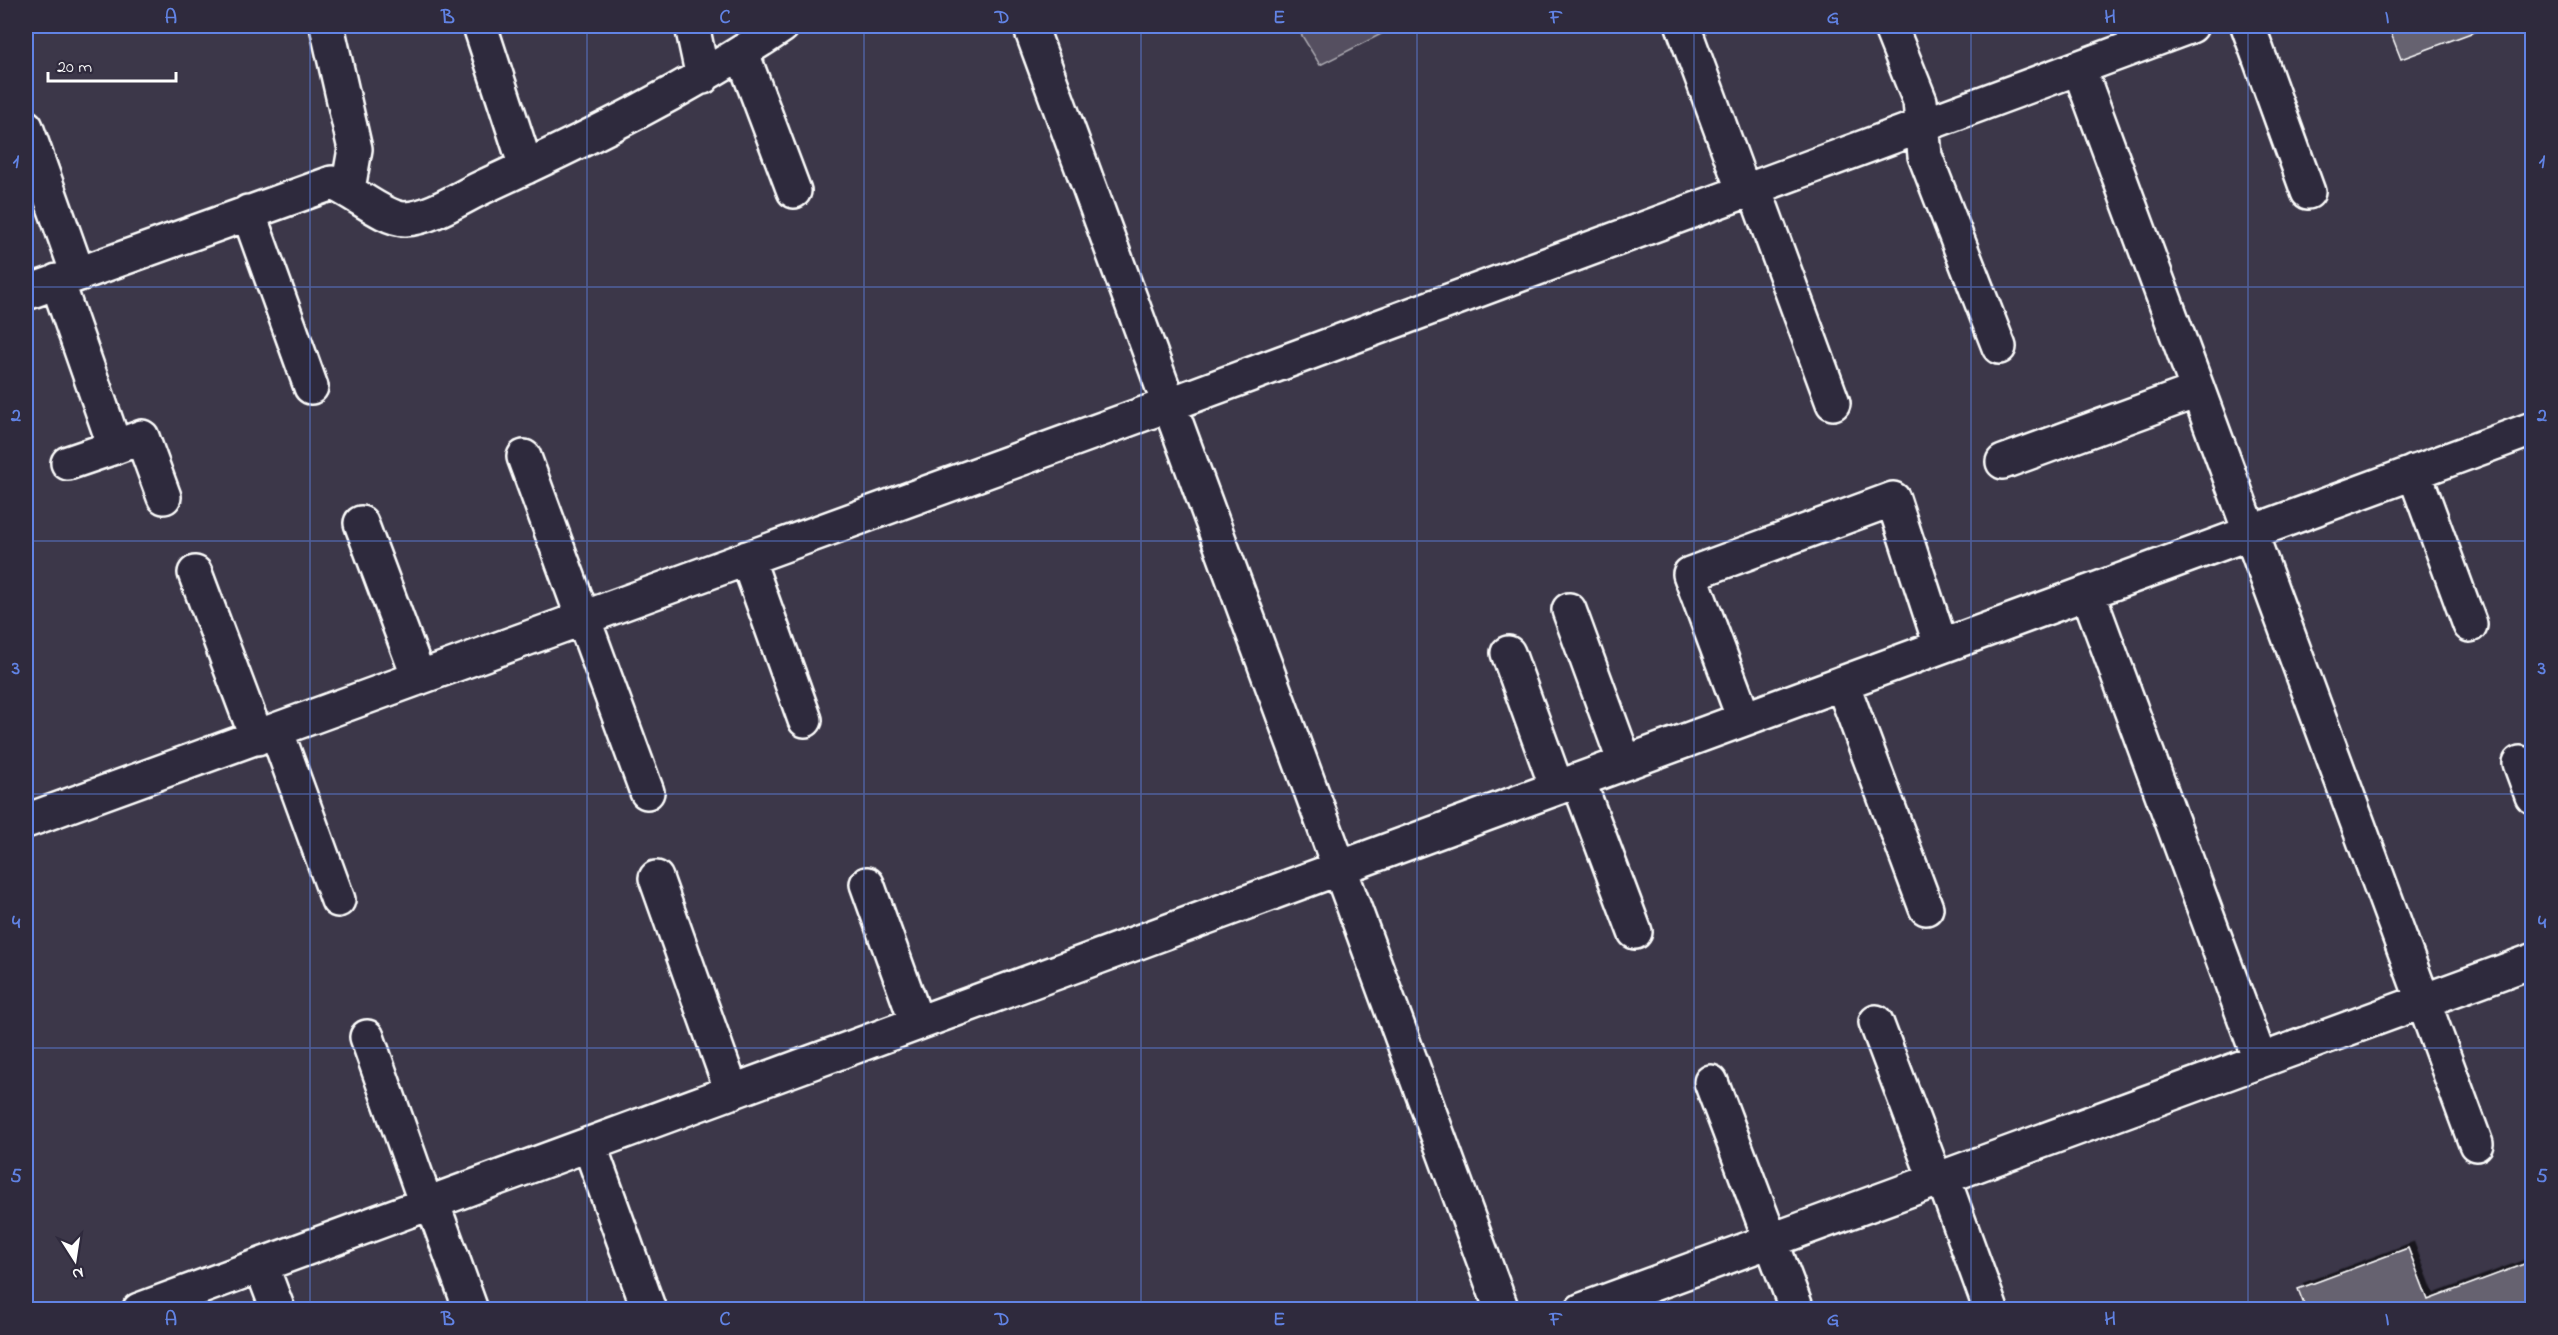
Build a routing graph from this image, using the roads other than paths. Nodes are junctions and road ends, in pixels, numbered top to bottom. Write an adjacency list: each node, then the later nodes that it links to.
1 (327, 26): 16 (street)
2 (480, 26): 15 (street)
3 (692, 26): 12 (street)
4 (782, 26): 10 (street)
5 (1030, 26): 27 (street)
6 (1683, 26): 17 (street)
7 (1890, 26): 14 (street)
8 (2191, 26): 11 (street)
9 (2248, 26): 19 (street)
10 (742, 52): 12 (street); 18 (street)
11 (2079, 68): 14 (street); 25 (street)
12 (703, 77): 15 (street)
13 (26, 127): 21 (street)
14 (1922, 127): 17 (street); 23 (street)
15 (526, 167): 16 (street)
16 (348, 189): 20 (street)
17 (1749, 190): 26 (street); 27 (street)
18 (794, 191)
19 (2308, 192)
20 (248, 212): 21 (street); 24 (street)
21 (67, 277): 22 (street); 29 (street)
22 (26, 293)
23 (2000, 347)
24 (311, 387)
25 (2197, 391): 31 (street); 36 (street)
26 (1833, 403)
27 (1168, 405): 37 (street); 56 (street)
28 (2532, 429): 33 (street)
29 (115, 447): 32 (street); 34 (street)
30 (524, 457): 41 (street)
31 (2003, 462)
32 (68, 463)
33 (2414, 472): 36 (street); 42 (street)
34 (164, 497)
35 (361, 523): 45 (street)
36 (2249, 533): 39 (street); 63 (street)
37 (747, 558): 41 (street); 48 (street)
38 (195, 573): 49 (street)
39 (2088, 593): 43 (street); 67 (street)
40 (1569, 610): 50 (street)
41 (584, 618): 45 (street); 53 (street)
42 (2470, 625)
43 (1941, 646): 46 (street); 47 (street)
44 (1508, 653): 52 (street)
45 (419, 678): 49 (street)
46 (1842, 683): 47 (street); 60 (street)
47 (1744, 719): 50 (street)
48 (805, 720)
49 (266, 734): 55 (street); 59 (street)
50 (1625, 763): 52 (street)
51 (2520, 763): 54 (street)
52 (1568, 784): 56 (street); 61 (street)
53 (647, 792)
54 (2532, 796)
55 (26, 821)
56 (1339, 868): 65 (street); 80 (street)
57 (656, 878): 69 (street)
58 (867, 884): 65 (street)
59 (338, 900)
60 (1926, 908)
61 (1635, 932)
62 (2532, 961): 63 (street)
63 (2422, 1001): 67 (street); 71 (street)
64 (1876, 1022): 72 (street)
65 (917, 1023): 69 (street)
66 (367, 1037): 73 (street)
67 (2260, 1060): 72 (street)
68 (1712, 1082): 74 (street)
69 (732, 1092): 70 (street)
70 (589, 1144): 73 (street); 79 (street)
71 (2476, 1144)
72 (1940, 1180): 74 (street); 83 (street)
73 (429, 1203): 75 (street); 78 (street)
74 (1771, 1240): 81 (street); 82 (street)
75 (261, 1264): 76 (street); 77 (street)
76 (139, 1310)
77 (278, 1310)
78 (471, 1310)
79 (649, 1310)
80 (1502, 1310)
81 (1582, 1310)
82 (1797, 1310)
83 (1990, 1310)

